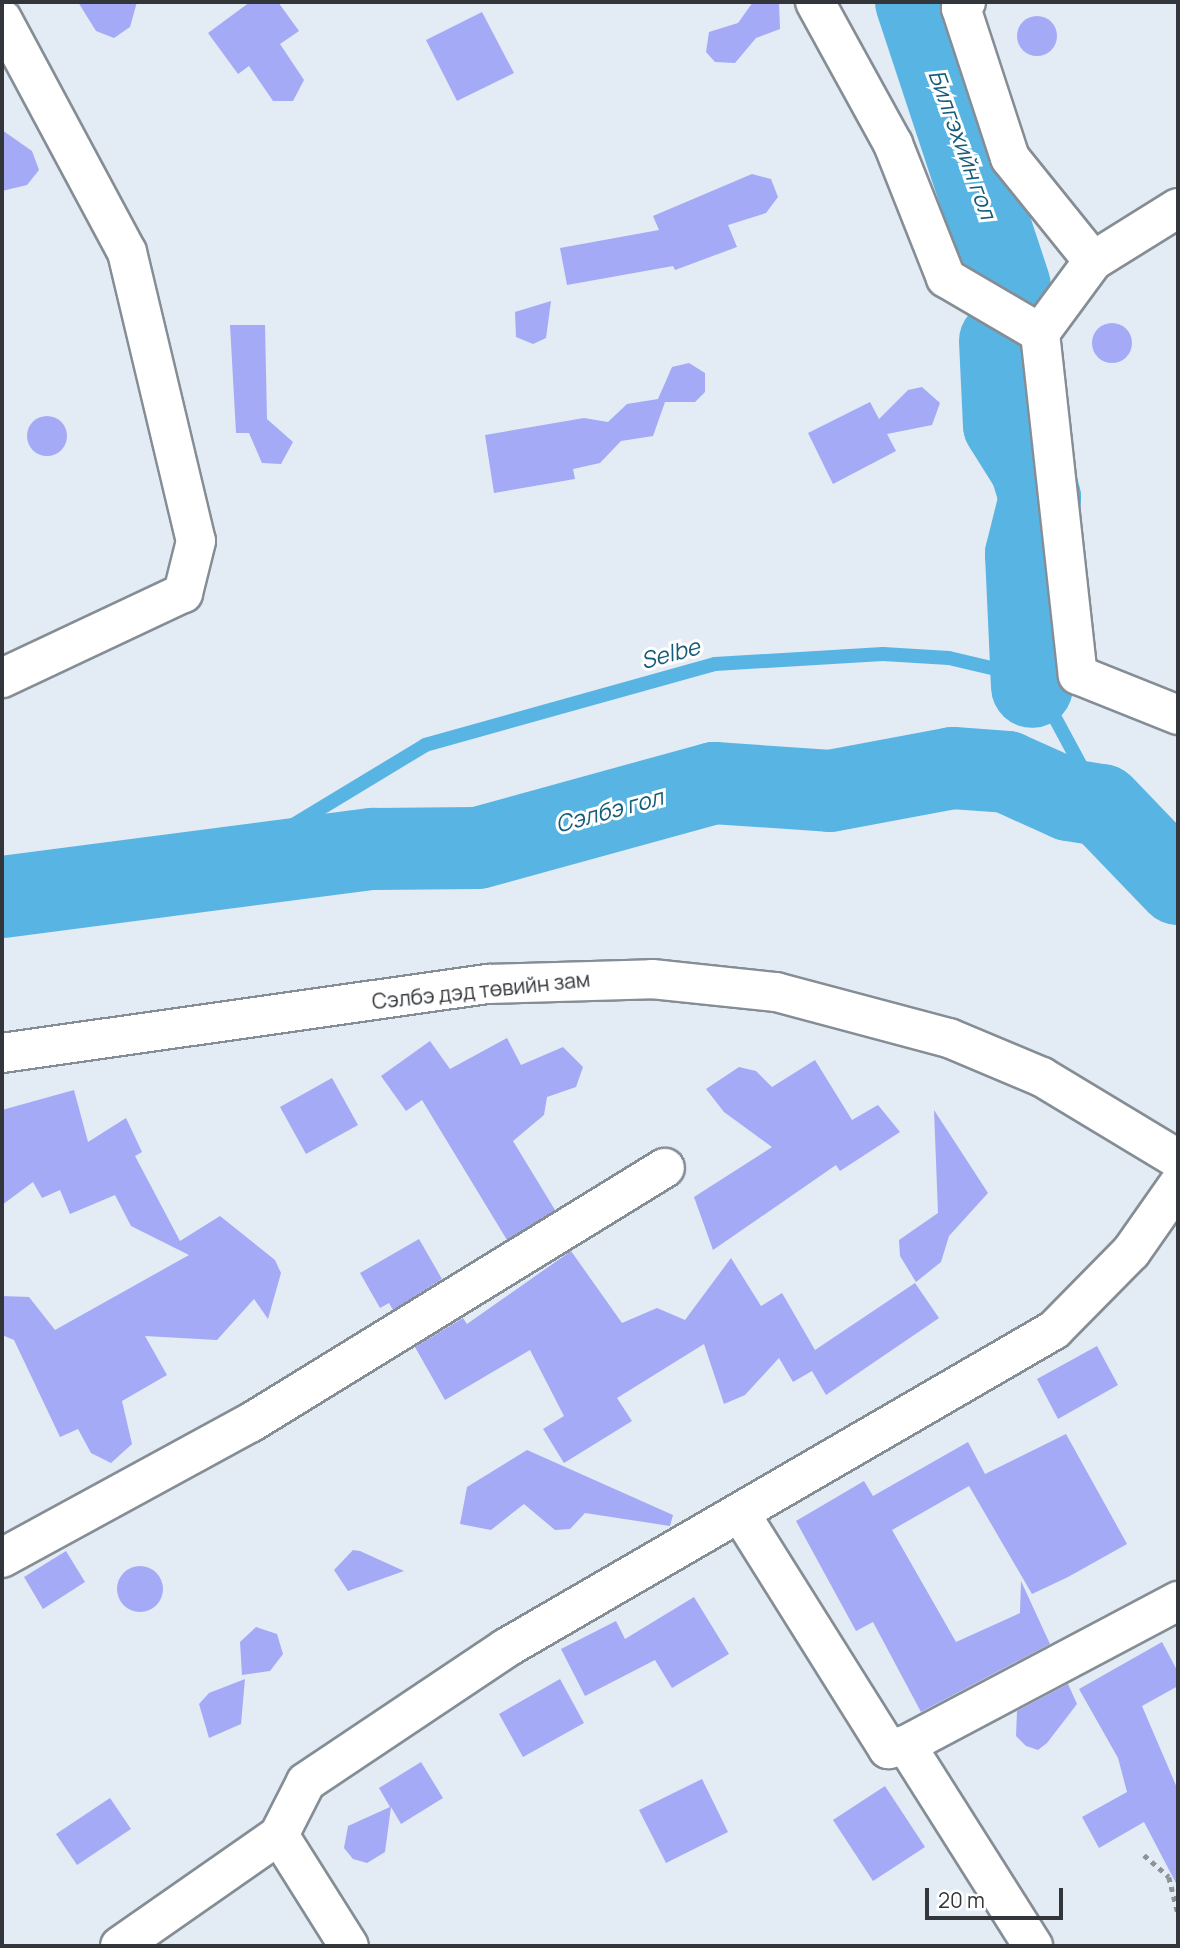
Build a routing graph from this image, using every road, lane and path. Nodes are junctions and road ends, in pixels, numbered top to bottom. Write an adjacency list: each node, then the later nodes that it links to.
1 (815, 2): 6 (street)
2 (966, 2): 5 (street)
3 (2, 19): 7 (street)
4 (1178, 208): 5 (street)
5 (1093, 261): 6 (street)
6 (1040, 333): 8 (street)
7 (2, 678)
8 (1178, 715)
9 (2, 1053): 10 (street, Сэлбэ дэд төвийн зам)
10 (1178, 1159)
11 (665, 1168): 14 (street)
12 (1178, 1185): 13 (street)
13 (740, 1513): 16 (street); 17 (street)
14 (4, 1551)
15 (1178, 1601): 16 (street)
16 (906, 1745): 22 (street)
17 (279, 1835): 20 (street); 21 (street)
18 (1143, 1855): 19 (path)
19 (1178, 1913)
20 (120, 1946)
21 (349, 1946)
22 (1033, 1946)

